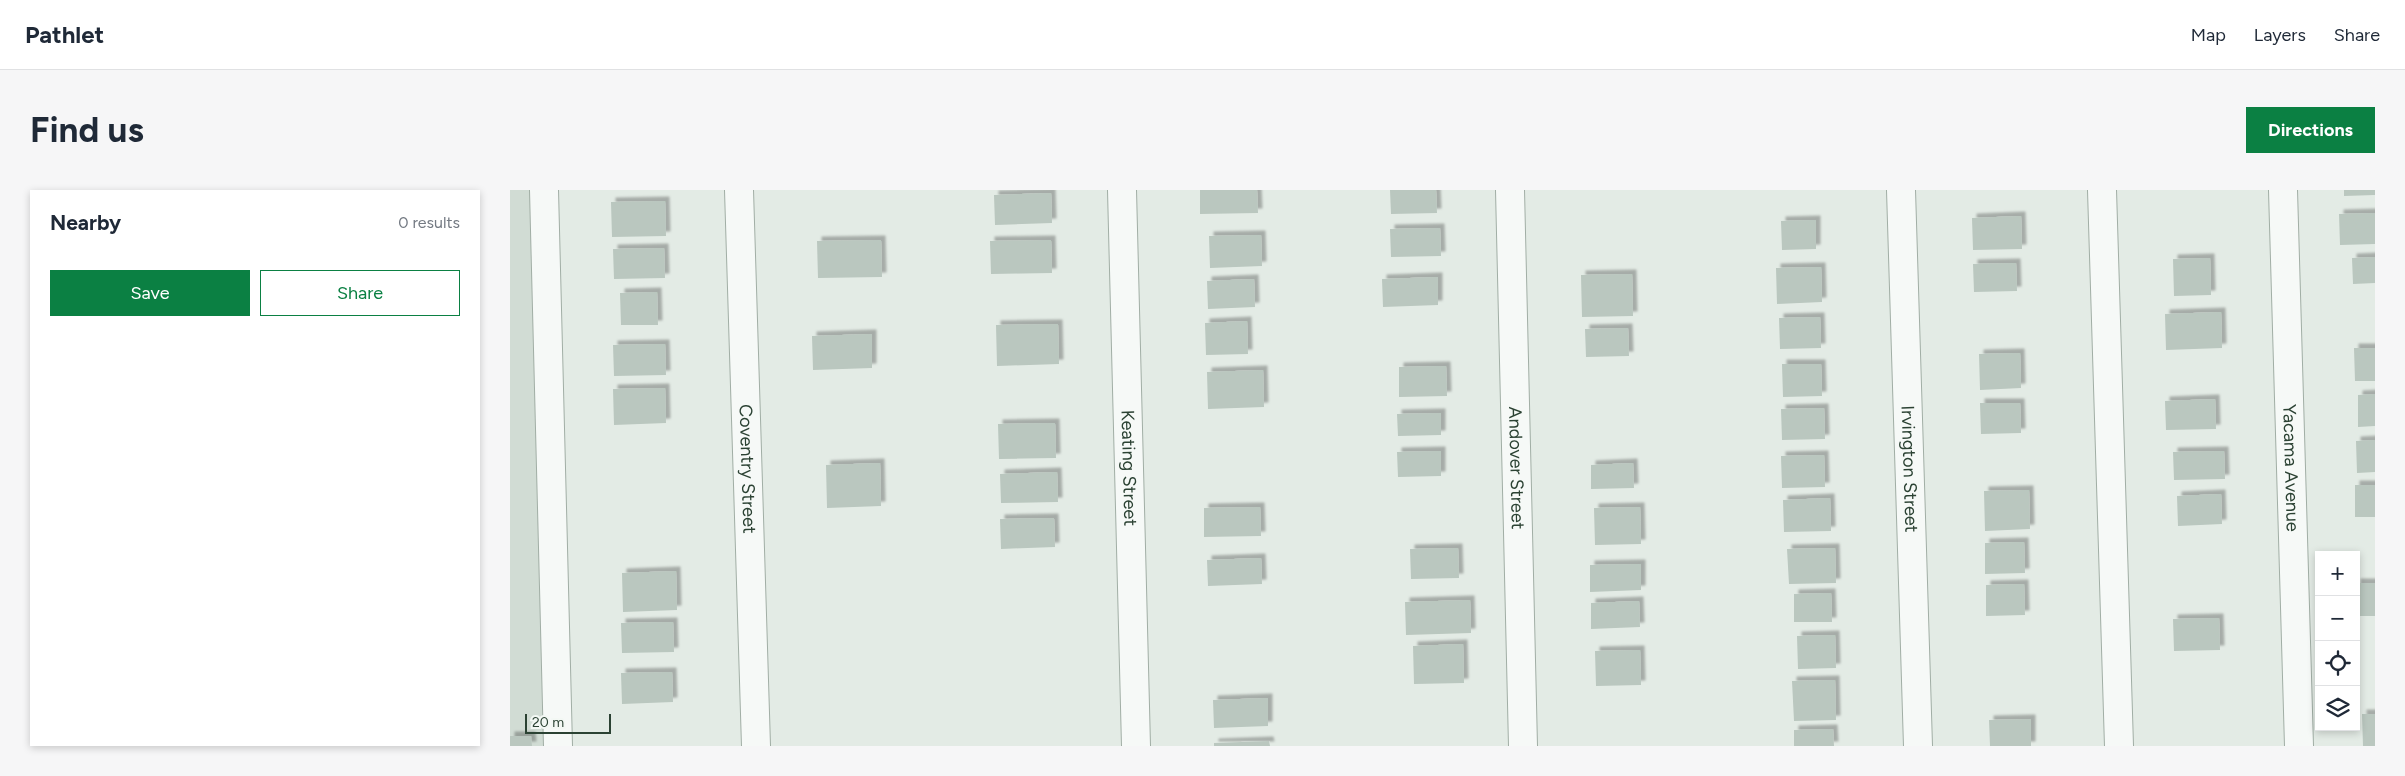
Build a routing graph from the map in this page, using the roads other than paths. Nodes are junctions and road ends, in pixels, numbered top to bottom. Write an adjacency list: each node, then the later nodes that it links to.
1 (544, 190): 8 (street)
2 (740, 190): 9 (street, Coventry Street)
3 (1122, 190): 10 (street, Keating Street)
4 (1510, 190): 11 (street, Andover Street)
5 (1901, 190): 12 (street, Irvington Street)
6 (2102, 190): 13 (street)
7 (2283, 190): 14 (street, Yacama Avenue)
8 (558, 746)
9 (756, 746)
10 (1136, 746)
11 (1523, 746)
12 (1918, 746)
13 (2119, 746)
14 (2299, 746)

